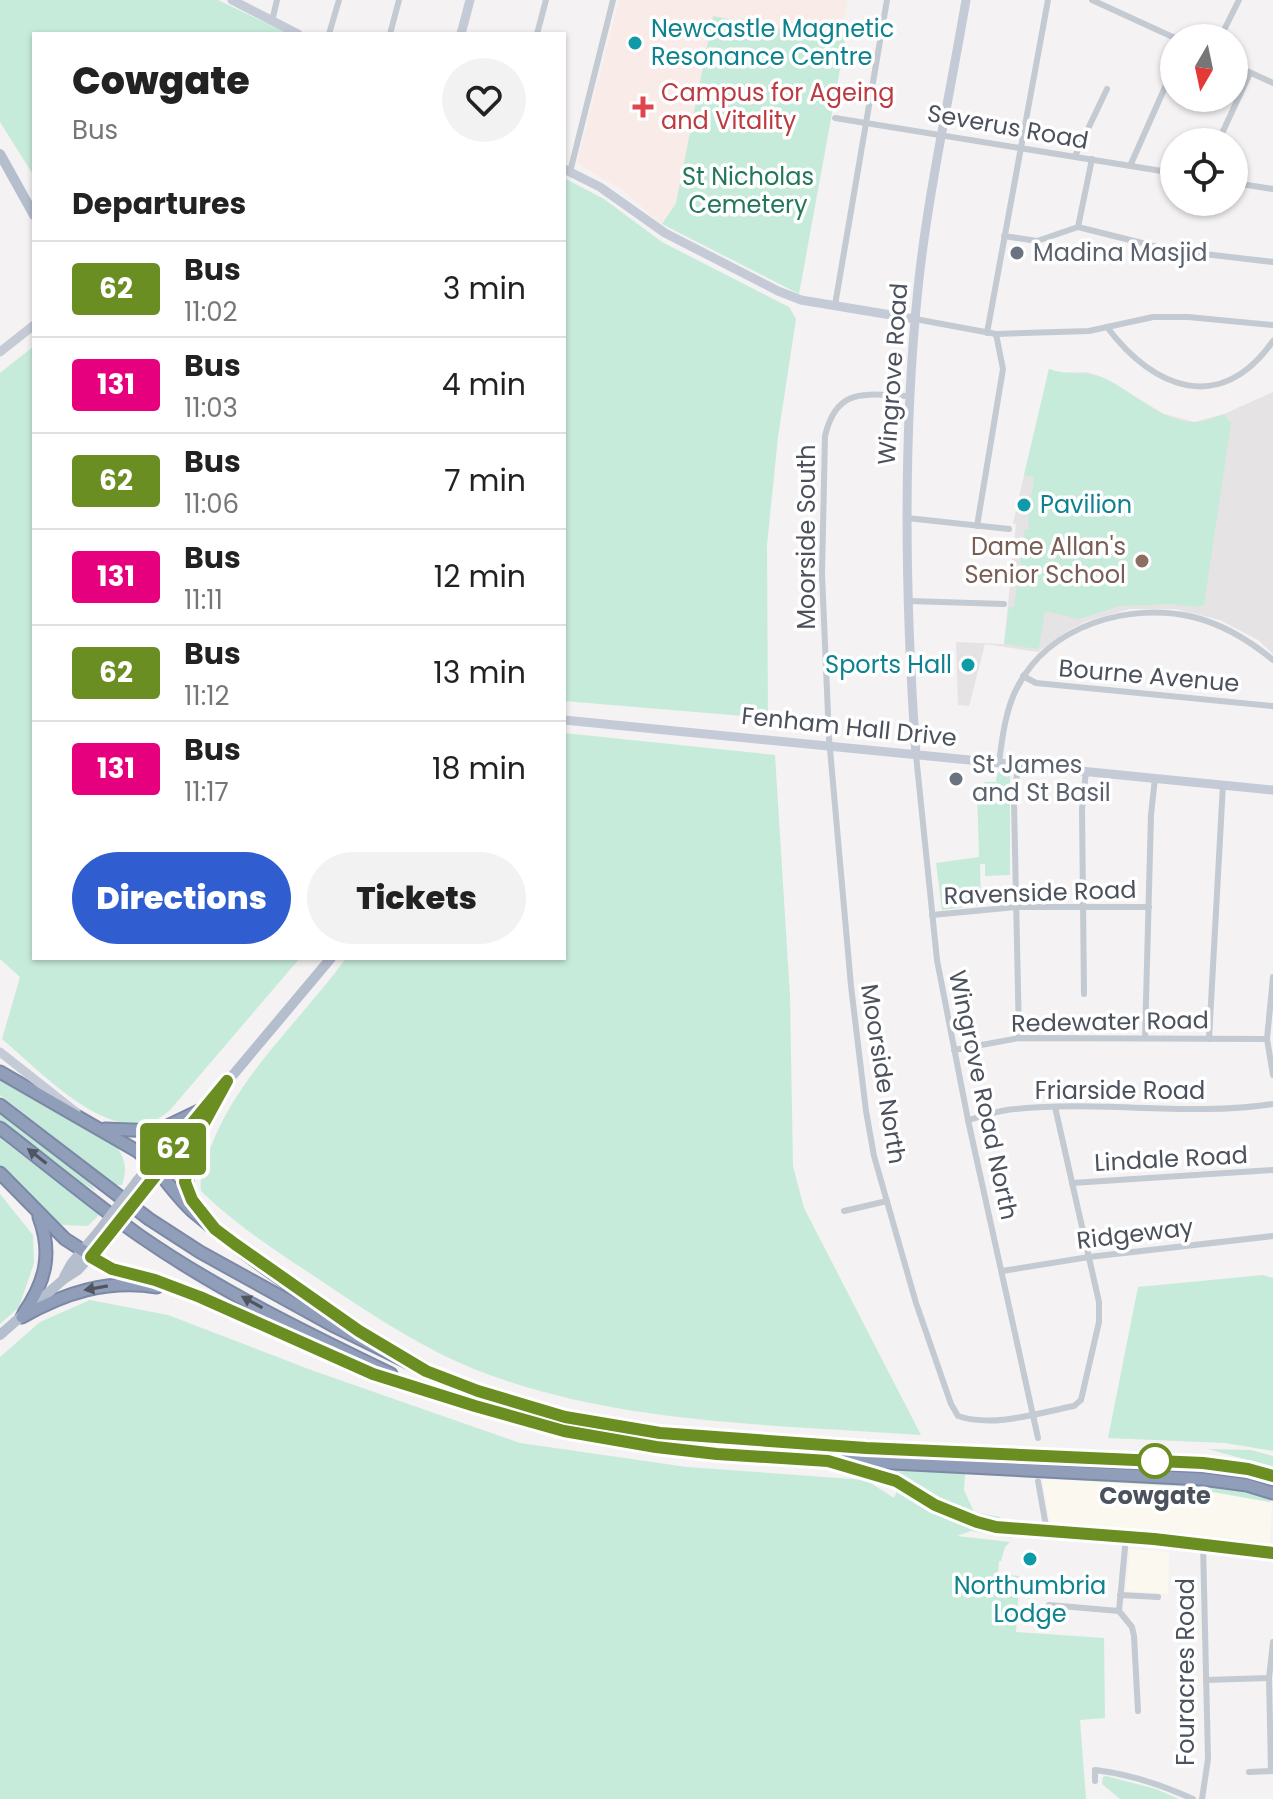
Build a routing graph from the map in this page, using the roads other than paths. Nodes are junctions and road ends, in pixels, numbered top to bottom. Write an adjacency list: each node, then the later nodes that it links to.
1 (232, 0): 13 (street)
2 (277, 0): 13 (street)
3 (339, 0): 17 (street)
4 (399, 0): 18 (street)
5 (470, 0): 19 (street)
6 (546, 0): 20 (street)
7 (613, 0): 34 (street)
8 (887, 0): 26 (street)
9 (966, 0): 28 (street, Wingrove Road)
10 (1048, 0): 29 (street)
11 (1092, 0): 15 (street)
12 (1239, 0): 14 (street)
13 (272, 21): 16 (street)
14 (1227, 24)
15 (1160, 31)
16 (294, 32)
17 (330, 32)
18 (391, 32)
19 (462, 32)
20 (538, 32)
21 (1250, 73): 22 (street); 27 (street)
22 (1273, 83)
23 (1107, 89): 31 (street)
24 (1160, 98): 33 (street)
25 (835, 118): 26 (street, Severus Road)
26 (866, 122): 28 (street, Severus Road); 42 (street)
27 (1224, 128)
28 (943, 134): 29 (street, Severus Road); 43 (street, Wingrove Road)
29 (1019, 147): 31 (street, Severus Road); 40 (street)
30 (0, 154): 38 (main road)
31 (1075, 156): 32 (street, Severus Road)
32 (1092, 159): 33 (street, Severus Road); 39 (street)
33 (1130, 166): 35 (street, Severus Road)
34 (567, 171): 42 (street)
35 (1160, 171)
36 (1248, 185): 37 (street)
37 (1273, 189)
38 (32, 211)
39 (1078, 227): 40 (street); 41 (street)
40 (1004, 236): 47 (street)
41 (1273, 262)
42 (835, 305): 43 (street)
43 (915, 319): 47 (street); 51 (street, Wingrove Road)
44 (1273, 325): 46 (street)
45 (32, 327): 50 (street)
46 (1107, 327): 48 (street); 49 (street)
47 (987, 333): 48 (street)
48 (996, 334): 53 (street)
49 (1273, 341)
50 (0, 352)
51 (909, 396): 52 (street, Wingrove Road); 61 (street, Moorside South)
52 (907, 518): 53 (street); 55 (street, Wingrove Road)
53 (977, 526): 54 (street)
54 (1009, 529)
55 (909, 601): 56 (street); 62 (street, Wingrove Road)
56 (1004, 604)
57 (1273, 660): 58 (street)
58 (1023, 676): 59 (street, Bourne Avenue); 63 (street)
59 (1273, 706)
60 (566, 720): 61 (street, Fenham Hall Drive)
61 (829, 745): 62 (street, Fenham Hall Drive); 97 (street, Moorside North)
62 (916, 755): 63 (street, Fenham Hall Drive); 72 (street, Wingrove Road North)
63 (999, 763): 64 (street, Fenham Hall Drive)
64 (1018, 764): 65 (street, Fenham Hall Drive); 69 (street)
65 (1086, 771): 66 (street, Fenham Hall Drive); 70 (street)
66 (1155, 778): 67 (street, Fenham Hall Drive); 71 (street)
67 (1223, 784): 68 (street, Fenham Hall Drive); 78 (street)
68 (1273, 790)
69 (1016, 907): 70 (street, Ravenside Road); 72 (street, Ravenside Road); 76 (street)
70 (1083, 907): 71 (street, Ravenside Road); 75 (street)
71 (1149, 907): 77 (street)
72 (932, 915): 80 (street, Wingrove Road North)
73 (329, 960): 84 (main road)
74 (1273, 977): 79 (street)
75 (1084, 994)
76 (1019, 1038): 77 (street, Redewater Road); 80 (street, Redewater Road)
77 (1145, 1038): 78 (street, Redewater Road)
78 (1209, 1039): 79 (street, Redewater Road)
79 (1267, 1039): 83 (street)
80 (954, 1050): 90 (street, Wingrove Road North)
81 (0, 1052): 89 (street)
82 (0, 1072): 89 (highway)
83 (1273, 1075)
84 (227, 1081): 88 (main road); 100 (highway)
85 (1273, 1104): 87 (street, Friarside Road)
86 (0, 1105): 108 (highway)
87 (1055, 1107): 90 (street, Friarside Road); 96 (street)
88 (205, 1108): 92 (highway); 93 (main road)
89 (82, 1119): 92 (highway)
90 (968, 1120): 104 (street, Wingrove Road North)
91 (0, 1128): 109 (highway, one-way to 91)
92 (101, 1129): 93 (highway)
93 (155, 1168): 100 (highway); 102 (main road, bridge)
94 (1273, 1170): 96 (street, Lindale Road)
95 (0, 1173): 99 (highway)
96 (1072, 1183): 103 (street)
97 (887, 1201): 98 (street); 110 (street, Moorside North)
98 (844, 1211)
99 (37, 1213): 102 (highway); 106 (highway)
100 (215, 1229): 108 (highway)
101 (1273, 1236): 103 (street, Ridgeway)
102 (87, 1254): 105 (highway); 106 (main road)
103 (1089, 1257): 104 (street, Ridgeway); 110 (street)
104 (1002, 1271): 110 (street, Wingrove Road North)
105 (200, 1297): 106 (highway, one-way to 106); 109 (highway)
106 (22, 1317): 107 (main road)
107 (0, 1335)
108 (426, 1371): 113 (highway)
109 (421, 1388): 112 (highway)
110 (1033, 1413): 111 (street, Wingrove Road North)
111 (1038, 1438)
112 (828, 1461): 114 (highway); 116 (highway)
113 (1273, 1476)
114 (896, 1481): 117 (street)
115 (1038, 1481): 117 (street)
116 (1273, 1493)
117 (1047, 1532): 118 (street)
118 (1126, 1537): 119 (street); 121 (street)
119 (1203, 1544): 120 (street); 127 (street, Fouracres Road)
120 (1273, 1553)
121 (1120, 1595): 122 (street); 124 (street)
122 (1158, 1597)
123 (1049, 1605): 124 (street)
124 (1119, 1611): 128 (street)
125 (1273, 1642): 126 (street)
126 (1271, 1678): 127 (street); 129 (street)
127 (1206, 1680): 133 (street, Fouracres Road)
128 (1138, 1711)
129 (1272, 1771): 130 (street)
130 (1249, 1772)
131 (1095, 1781): 132 (street)
132 (1193, 1799)
133 (1202, 1799)

